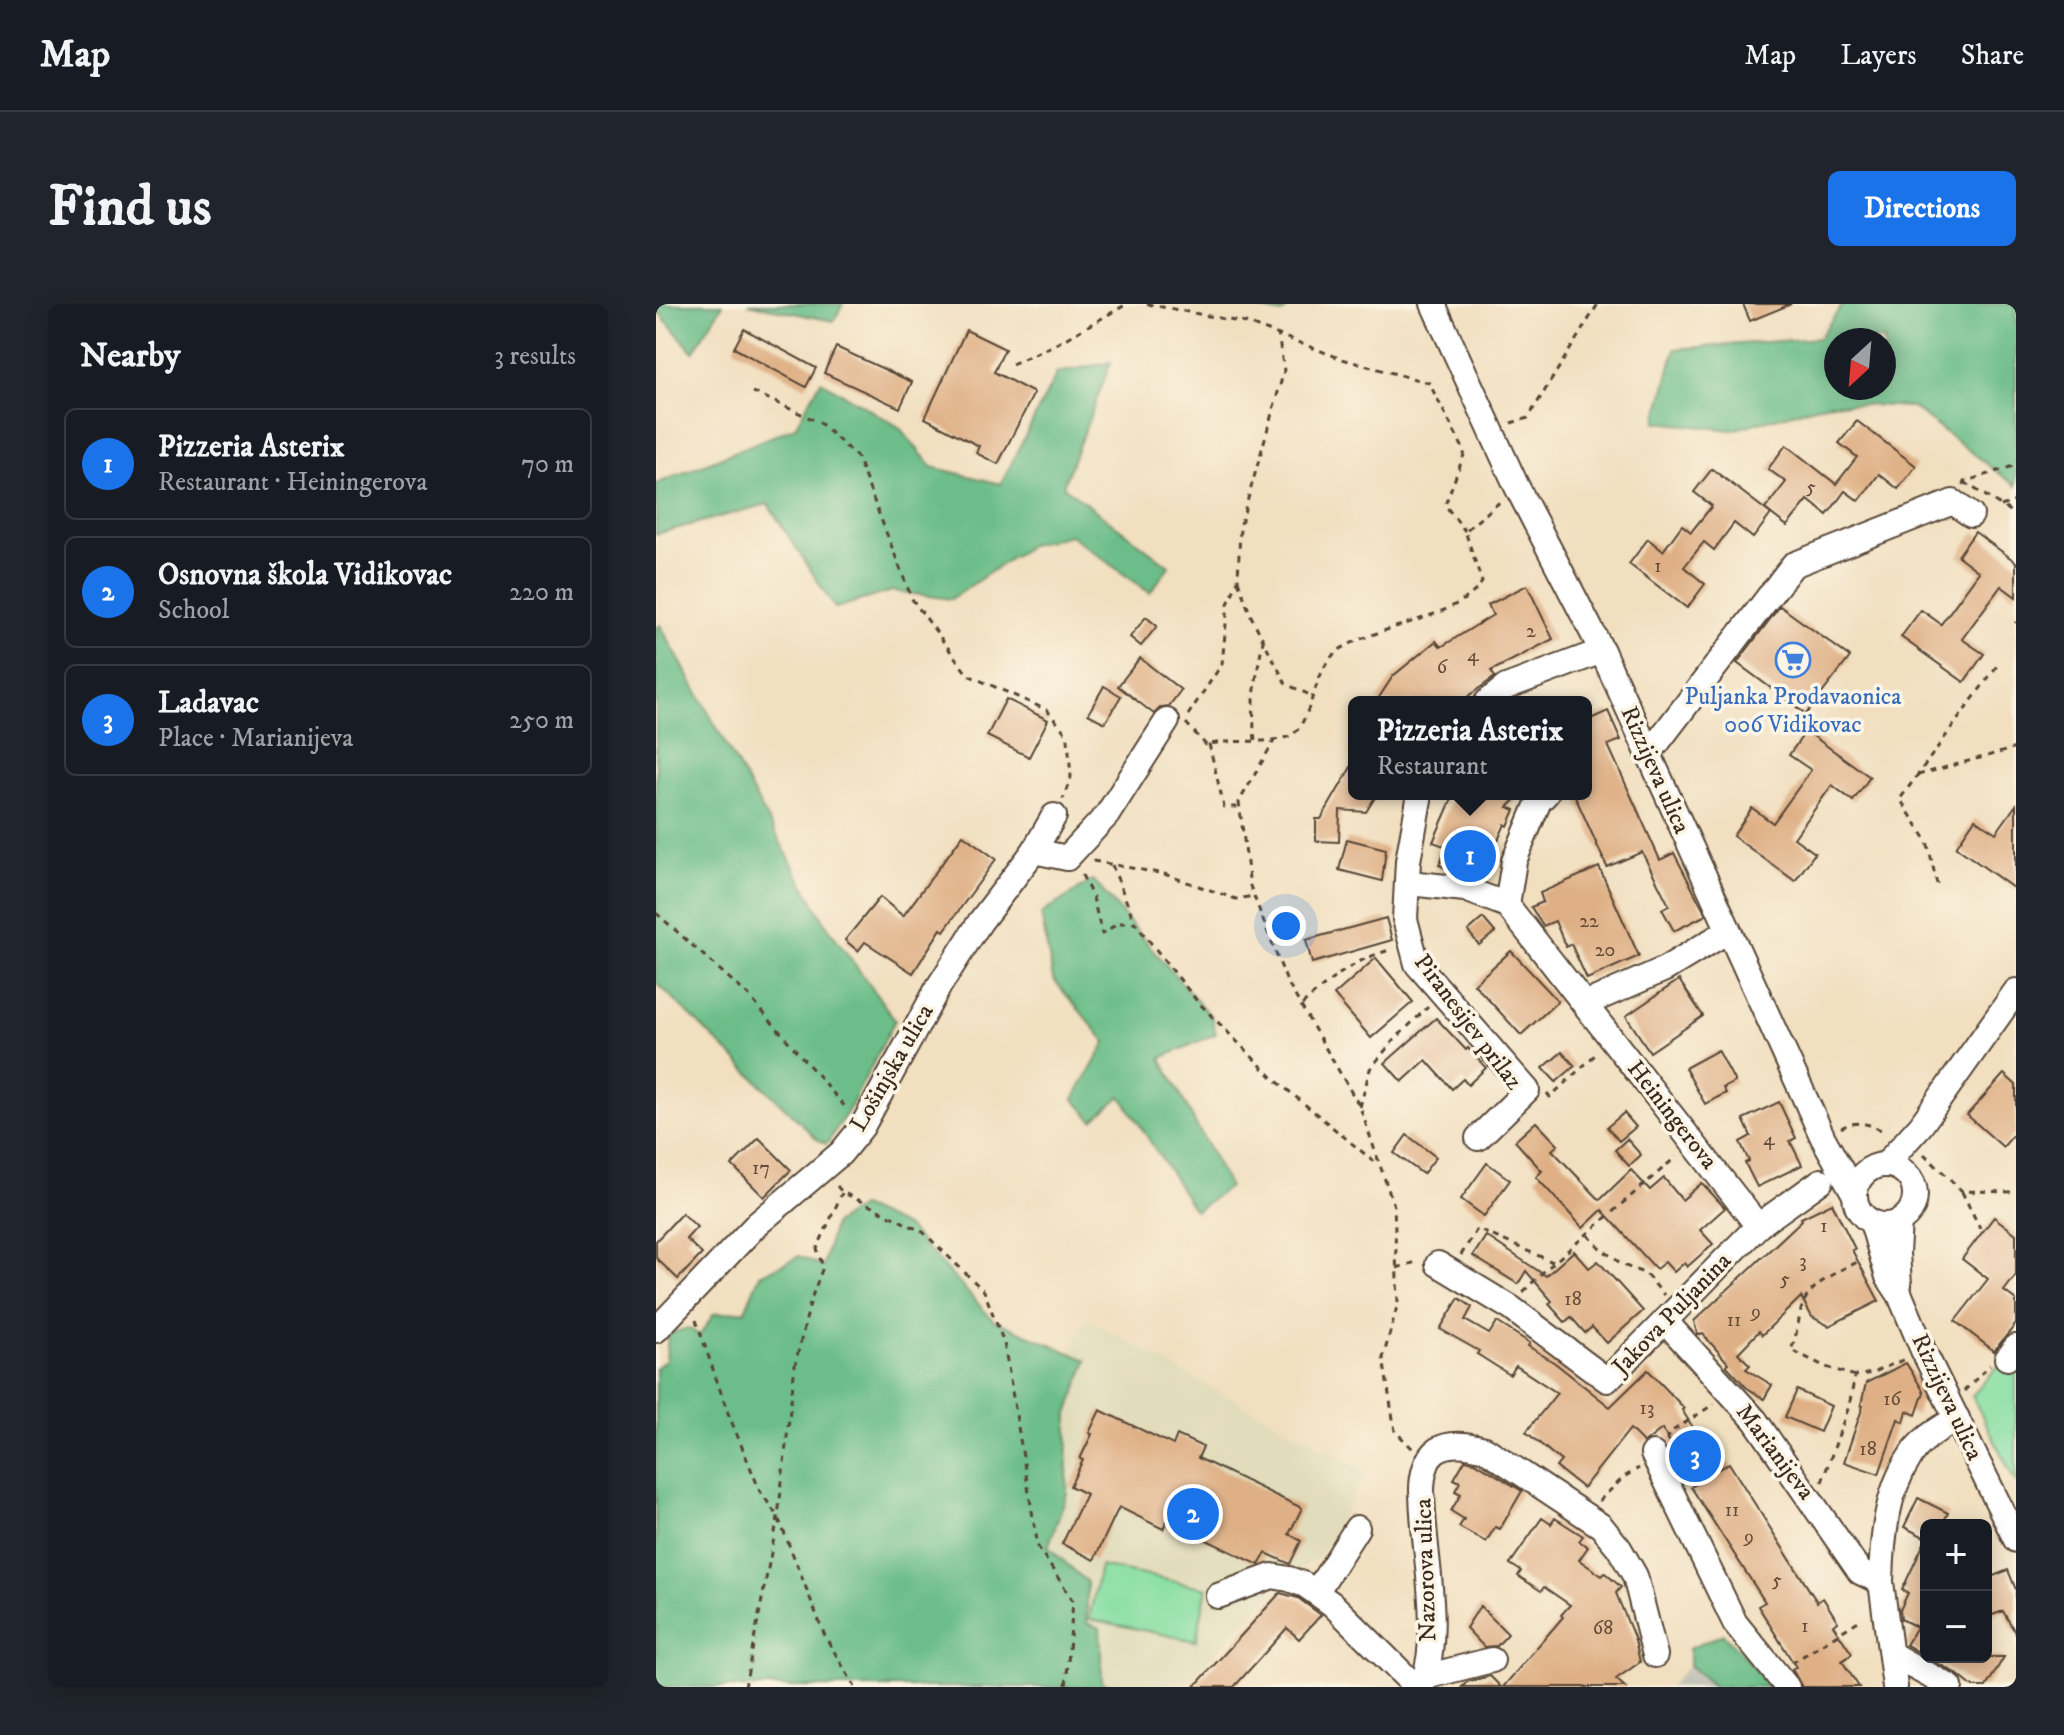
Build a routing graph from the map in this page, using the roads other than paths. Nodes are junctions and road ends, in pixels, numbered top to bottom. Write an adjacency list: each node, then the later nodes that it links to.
1 (1433, 304): 3 (street, Rizzijeva ulica)
2 (1963, 500): 6 (street)
3 (1602, 651): 4 (street); 6 (street, Rizzijeva ulica)
4 (1495, 696)
5 (1176, 722): 10 (street)
6 (1648, 755): 13 (street, Rizzijeva ulica)
7 (1419, 800): 11 (street, Piranesijev prilaz)
8 (1540, 800): 12 (street)
9 (1054, 816): 10 (street, Lošinjska ulica)
10 (1034, 851): 28 (street, Lošinjska ulica)
11 (1409, 883): 12 (street); 16 (street, Piranesijev prilaz)
12 (1507, 905): 15 (street, Heiningerova)
13 (1728, 931): 15 (street); 18 (street, Rizzijeva ulica)
14 (2016, 991): 17 (street)
15 (1585, 1004): 25 (street, Heiningerova)
16 (1478, 1138)
17 (1915, 1139): 19 (street); 21 (street)
18 (1828, 1144): 19 (street); 22 (street, Rizzijeva ulica)
19 (1879, 1166): 21 (street); 22 (street)
20 (1821, 1181): 25 (street, Jakova Puljanina)
21 (1914, 1185): 24 (street)
22 (1855, 1195): 23 (street)
23 (1872, 1222): 24 (street); 27 (street, Rizzijeva ulica)
24 (1899, 1222): 27 (street, Rizzijeva ulica)
25 (1758, 1226): 29 (street, Jakova Puljanina)
26 (1444, 1268): 29 (street, Jakova Puljanina)
27 (1900, 1295): 30 (street, Rizzijeva ulica)
28 (667, 1310)
29 (1671, 1315): 34 (street, Marianijeva)
30 (1959, 1407): 33 (street, Rizzijeva ulica); 34 (street)
31 (1649, 1459): 41 (street)
32 (1357, 1528): 35 (street)
33 (2016, 1540)
34 (1881, 1582): 37 (street)
35 (1317, 1591): 36 (street); 40 (street)
36 (1218, 1596)
37 (1891, 1654): 42 (street); 43 (street)
38 (1655, 1655): 40 (street, Nazorova ulica)
39 (1492, 1660): 40 (street)
40 (1421, 1684)
41 (1787, 1687)
42 (1895, 1687)
43 (1950, 1687)

